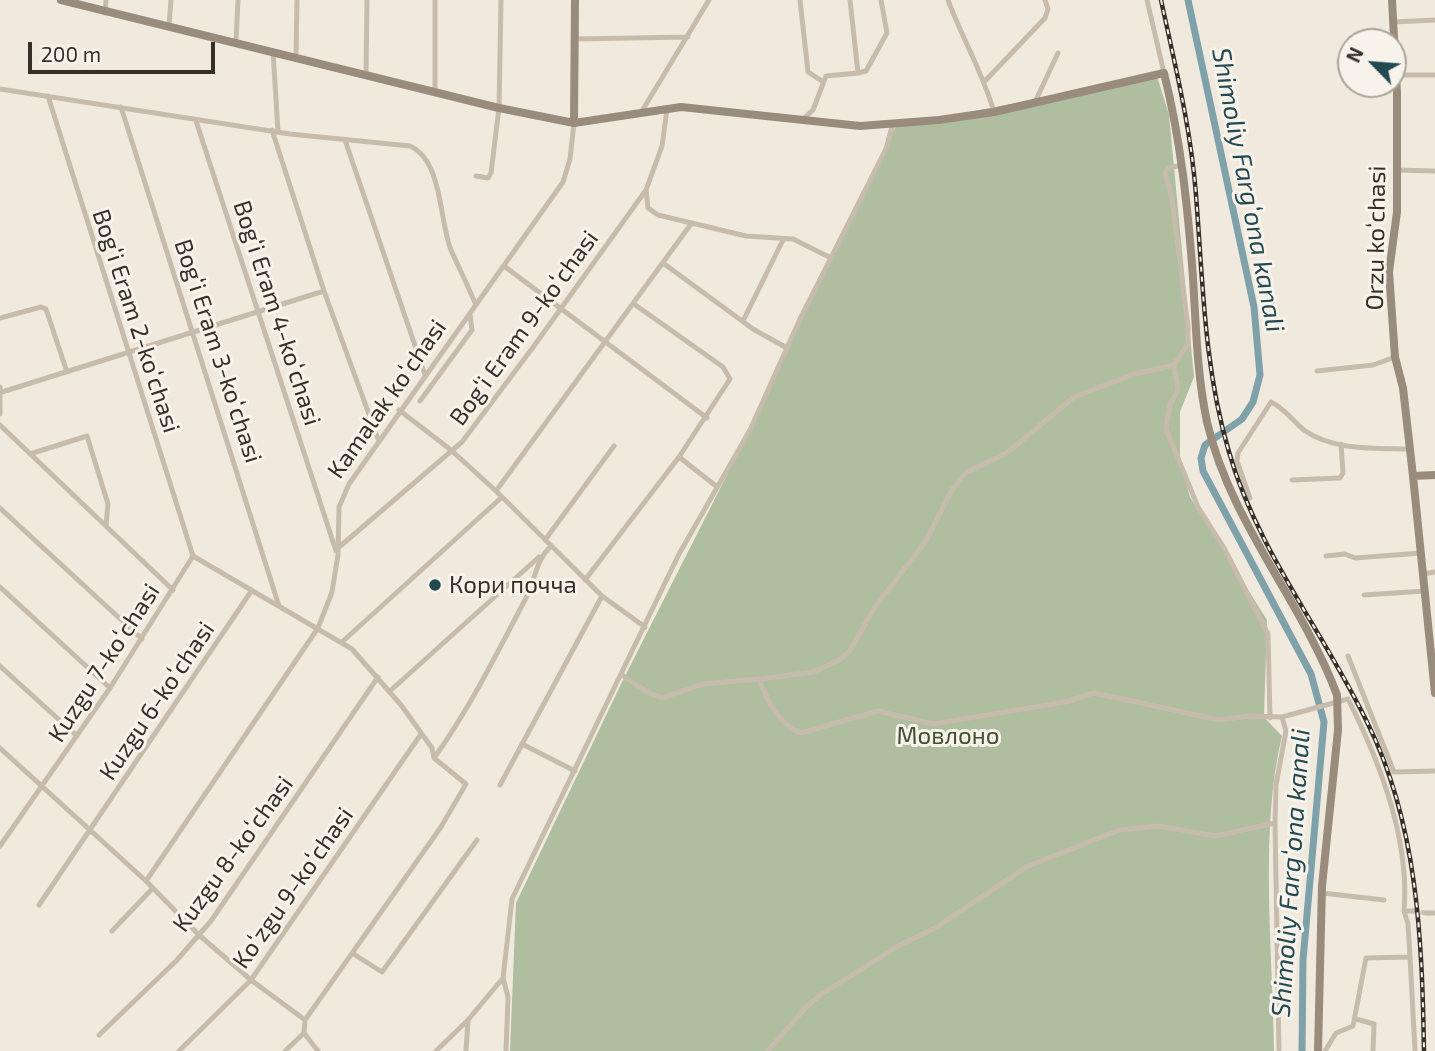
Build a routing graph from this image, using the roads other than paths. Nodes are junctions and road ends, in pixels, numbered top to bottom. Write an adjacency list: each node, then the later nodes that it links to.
1 (61, 0): 18 (street)
2 (106, 0): 18 (street)
3 (171, 0): 21 (street)
4 (238, 0): 25 (street)
5 (297, 0): 28 (street)
6 (367, 0): 31 (street)
7 (435, 0): 37 (street)
8 (501, 0): 42 (street)
9 (575, 0): 24 (street, Kamalak koʻchasi)
10 (709, 0): 23 (street)
11 (800, 0): 34 (street)
12 (850, 0): 29 (street)
13 (881, 0): 29 (street)
14 (948, 0): 35 (street)
15 (1045, 0): 35 (street)
16 (1147, 0): 30 (street)
17 (1392, 0): 20 (street, Orzu koʻchasi)
18 (105, 13): 21 (street)
19 (1435, 20): 20 (street)
20 (1393, 22): 22 (street, Orzu koʻchasi)
21 (169, 25): 25 (street)
22 (1393, 28)
23 (688, 37): 24 (street); 44 (street)
24 (575, 38): 48 (street, Kamalak koʻchasi)
25 (236, 42): 26 (street)
26 (274, 51): 28 (street); 50 (street)
27 (1058, 53): 40 (street)
28 (296, 57): 31 (street)
29 (858, 73): 34 (street)
30 (1164, 73): 40 (street); 52 (street)
31 (366, 74): 37 (street)
32 (1407, 75): 33 (street)
33 (1435, 75)
34 (822, 81): 47 (street)
35 (985, 81): 45 (street)
36 (0, 89): 38 (street)
37 (435, 90): 42 (street)
38 (48, 96): 41 (street); 73 (street, Bogʻi Eram 2-koʻchasi)
39 (1396, 98): 53 (street, Orzu koʻchasi)
40 (1035, 102): 45 (street)
41 (121, 107): 46 (street); 70 (street, Bogʻi Eram 3-koʻchasi)
42 (499, 108): 48 (street); 55 (street)
43 (667, 109): 44 (street); 47 (street); 56 (street, Bogʻi Eram 9-koʻchasi)
44 (642, 111): 48 (street)
45 (994, 112): 49 (street)
46 (197, 121): 50 (street); 66 (street, Bogʻi Eram 4-koʻchasi)
47 (797, 122): 49 (street)
48 (574, 123): 61 (street, Kamalak koʻchasi)
49 (893, 123): 59 (street)
50 (275, 131): 51 (street); 62 (street)
51 (345, 140): 63 (street); 78 (street)
52 (1182, 165): 75 (street); 131 (street)
53 (1396, 170): 54 (street); 74 (street, Orzu koʻchasi)
54 (1435, 171)
55 (476, 176)
56 (646, 190): 57 (street); 65 (street, Bogʻi Eram 9-koʻchasi)
57 (691, 224): 58 (street); 60 (street)
58 (783, 240): 59 (street); 69 (street)
59 (831, 258): 72 (street)
60 (663, 263): 64 (street); 69 (street)
61 (503, 266): 63 (street, Kamalak koʻchasi); 65 (street)
62 (324, 291): 66 (street); 85 (street)
63 (476, 304): 67 (street, Kamalak koʻchasi)
64 (634, 304): 71 (street); 83 (street)
65 (560, 310): 71 (street); 89 (street, Bogʻi Eram 9-koʻchasi)
66 (258, 314): 70 (street); 105 (street, Bogʻi Eram 4-koʻchasi)
67 (470, 314): 78 (street, Kamalak koʻchasi); 80 (street)
68 (0, 318): 77 (street)
69 (743, 321): 72 (street)
70 (195, 333): 73 (street); 118 (street, Bogʻi Eram 3-koʻchasi)
71 (606, 343): 83 (street); 96 (street)
72 (787, 348): 95 (street)
73 (128, 353): 77 (street); 106 (street, Bogʻi Eram 2-koʻchasi)
74 (1395, 356): 76 (street); 88 (street, Orzu koʻchasi)
75 (1174, 365): 127 (street); 133 (street)
76 (1317, 371)
77 (67, 372): 79 (street)
78 (425, 375): 81 (street, Kamalak koʻchasi)
79 (1, 390): 82 (street)
80 (420, 401)
81 (399, 410): 85 (street, Kamalak koʻchasi); 89 (street)
82 (0, 414)
83 (707, 418): 91 (street)
84 (0, 425): 90 (street)
85 (378, 439): 103 (street, Kamalak koʻchasi)
86 (1341, 444): 88 (street); 94 (street); 98 (street)
87 (614, 446): 101 (street)
88 (1410, 449): 93 (street, Orzu koʻchasi)
89 (451, 450): 96 (street, Bogʻi Eram 9-koʻchasi); 103 (street)
90 (30, 454): 100 (street); 100 (street)
91 (679, 457): 95 (street); 111 (street)
92 (1435, 475): 93 (street)
93 (1413, 476): 104 (street, Orzu koʻchasi)
94 (1292, 480)
95 (716, 486): 119 (street)
96 (496, 491): 97 (street, Bogʻi Eram 9-koʻchasi)
97 (502, 497): 101 (street, Bogʻi Eram 9-koʻchasi); 122 (street)
98 (1250, 498)
99 (0, 508): 121 (street)
100 (106, 526): 113 (street)
101 (545, 540): 102 (street, Bogʻi Eram 9-koʻchasi)
102 (551, 546): 107 (street); 111 (street, Bogʻi Eram 9-koʻchasi)
103 (338, 548): 105 (street, Kamalak koʻchasi)
104 (1421, 553): 108 (street); 110 (street, Orzu koʻchasi)
105 (338, 555): 120 (street, Kamalak koʻchasi)
106 (193, 556): 113 (street, Kuzgu 7-koʻchasi); 114 (street)
107 (540, 556): 129 (street); 138 (street)
108 (1326, 556)
109 (1435, 572): 110 (street)
110 (1423, 574): 115 (street, Orzu koʻchasi)
111 (585, 580): 117 (street, Bogʻi Eram 9-koʻchasi)
112 (0, 587): 128 (street)
113 (173, 590): 121 (street, Kuzgu 7-koʻchasi)
114 (252, 590): 118 (street); 144 (street, Kuzgu 6-koʻchasi)
115 (1425, 592): 116 (street); 130 (street, Orzu koʻchasi)
116 (1364, 595)
117 (602, 596): 119 (street, Bogʻi Eram 9-koʻchasi); 136 (street)
118 (279, 606): 120 (street)
119 (645, 626): 125 (street)
120 (318, 628): 122 (street); 147 (street, Kamalak koʻchasi)
121 (142, 639): 128 (street, Kuzgu 7-koʻchasi)
122 (342, 642): 126 (street)
123 (1348, 656): 140 (street)
124 (0, 666): 135 (street)
125 (622, 675): 127 (street); 139 (street)
126 (378, 677): 129 (street); 157 (street, Kuzgu 8-koʻchasi)
127 (759, 679): 133 (street)
128 (110, 688): 135 (street, Kuzgu 7-koʻchasi)
129 (390, 691): 134 (street)
130 (1435, 693)
131 (1335, 703): 132 (street); 149 (street); 152 (street)
132 (1282, 717): 133 (street); 143 (street)
133 (1270, 718)
134 (421, 734): 138 (street); 161 (street, Koʻzgu 9-koʻchasi)
135 (77, 736): 142 (street, Kuzgu 7-koʻchasi)
136 (522, 744): 139 (street); 141 (street)
137 (0, 748): 142 (street)
138 (434, 758): 158 (street)
139 (575, 771): 160 (street)
140 (1435, 771)
141 (500, 785)
142 (42, 788): 144 (street); 146 (street, Kuzgu 7-koʻchasi)
143 (1275, 823): 173 (street); 174 (street)
144 (91, 832): 147 (street); 151 (street, Kuzgu 6-koʻchasi)
145 (477, 840): 158 (street)
146 (0, 846)
147 (146, 881): 148 (street)
148 (153, 888): 156 (street); 157 (street)
149 (1322, 893): 150 (street); 175 (street)
150 (1384, 900)
151 (39, 905)
152 (1404, 911): 153 (street); 159 (street)
153 (1413, 911)
154 (1426, 913): 155 (street)
155 (1435, 913)
156 (112, 931)
157 (199, 935): 161 (street); 166 (street, Kuzgu 8-koʻchasi)
158 (352, 953): 163 (street)
159 (1410, 957): 162 (street); 178 (street)
160 (503, 978): 164 (street); 172 (street)
161 (251, 980): 163 (street); 167 (street, Koʻzgu 9-koʻchasi)
162 (1356, 1019): 176 (street); 177 (street)
163 (305, 1020): 165 (street)
164 (468, 1020): 170 (street); 171 (street)
165 (304, 1033): 168 (street); 169 (street)
166 (99, 1035)
167 (179, 1051)
168 (285, 1051)
169 (317, 1051)
170 (436, 1051)
171 (466, 1051)
172 (506, 1051)
173 (768, 1051)
174 (1279, 1051)
175 (1318, 1051)
176 (1325, 1051)
177 (1373, 1051)
178 (1415, 1051)

